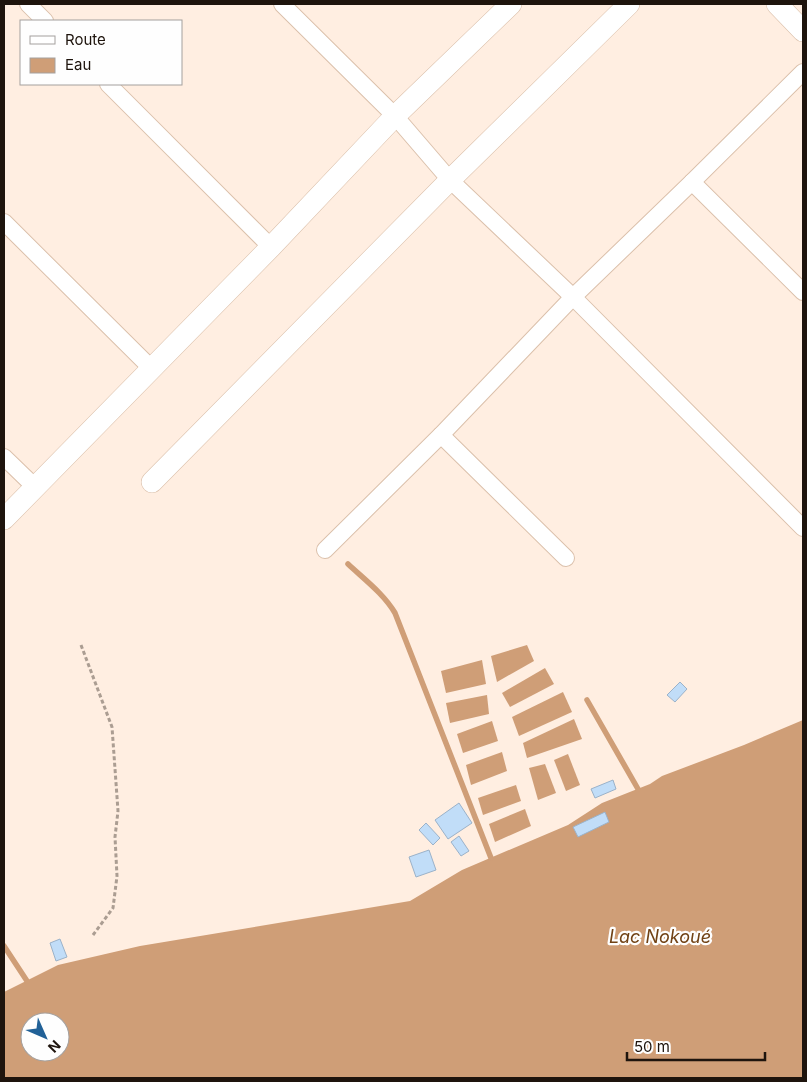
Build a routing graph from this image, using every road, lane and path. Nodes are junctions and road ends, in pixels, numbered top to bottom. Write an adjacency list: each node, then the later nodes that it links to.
1 (28, 4): 6 (street)
2 (282, 4): 10 (street)
3 (509, 4): 10 (street)
4 (629, 4): 11 (street)
5 (777, 4): 7 (street)
6 (45, 20)
7 (803, 31)
8 (803, 72): 12 (street)
9 (109, 85): 14 (street)
10 (395, 116): 11 (street); 14 (street)
11 (450, 180): 16 (street); 20 (street)
12 (692, 182): 15 (street); 16 (street)
13 (4, 222): 17 (street)
14 (271, 247): 17 (street)
15 (803, 292)
16 (573, 297): 18 (street); 23 (street)
17 (151, 368): 21 (street)
18 (442, 435): 24 (street); 25 (street)
19 (4, 457): 21 (street)
20 (152, 482)
21 (35, 487): 22 (street)
22 (4, 519)
23 (803, 528)
24 (325, 550)
25 (566, 558)
26 (81, 644): 27 (path)
27 (93, 935)

